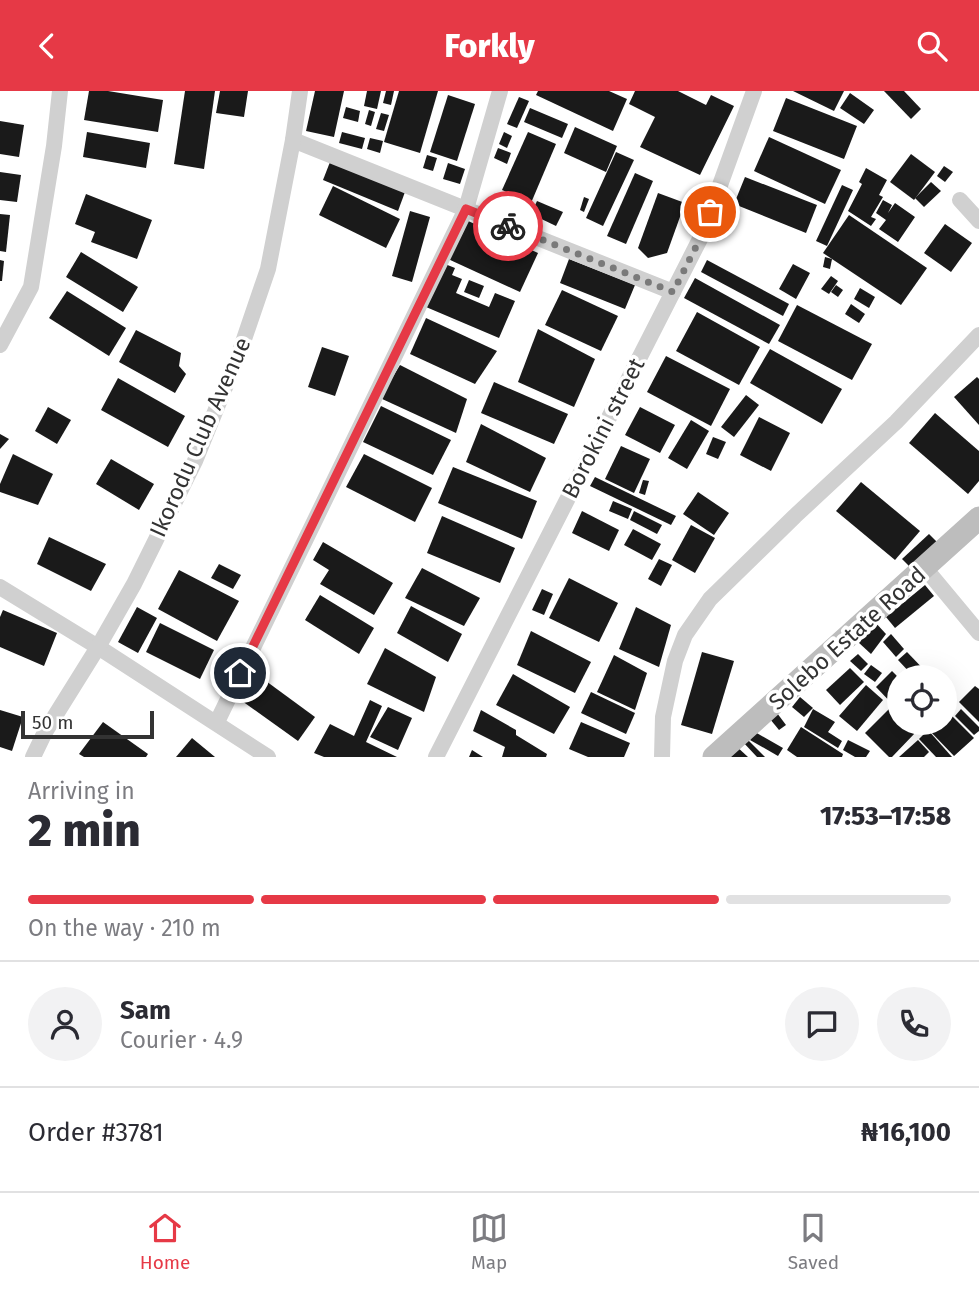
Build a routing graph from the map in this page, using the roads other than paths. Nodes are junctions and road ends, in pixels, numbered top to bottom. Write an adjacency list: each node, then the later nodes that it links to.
1 (60, 91): 11 (street)
2 (300, 91): 5 (street, Ikorodu Club Avenue)
3 (499, 91): 7 (street)
4 (754, 91): 9 (street, Borokini street)
5 (293, 140): 7 (street); 16 (street, Ikorodu Club Avenue)
6 (960, 200): 8 (street)
7 (466, 209): 9 (street); 17 (street)
8 (979, 221)
9 (673, 292): 20 (street, Borokini street)
10 (979, 335): 21 (street)
11 (0, 345)
12 (979, 518): 13 (street, Solebo Estate Road)
13 (925, 568): 15 (street); 22 (street, Solebo Estate Road)
14 (0, 587): 16 (street)
15 (979, 633)
16 (98, 647): 17 (street); 18 (street, Ikorodu Club Avenue)
17 (217, 722): 19 (street)
18 (33, 757)
19 (268, 757)
20 (436, 757)
21 (662, 757)
22 (714, 757)

